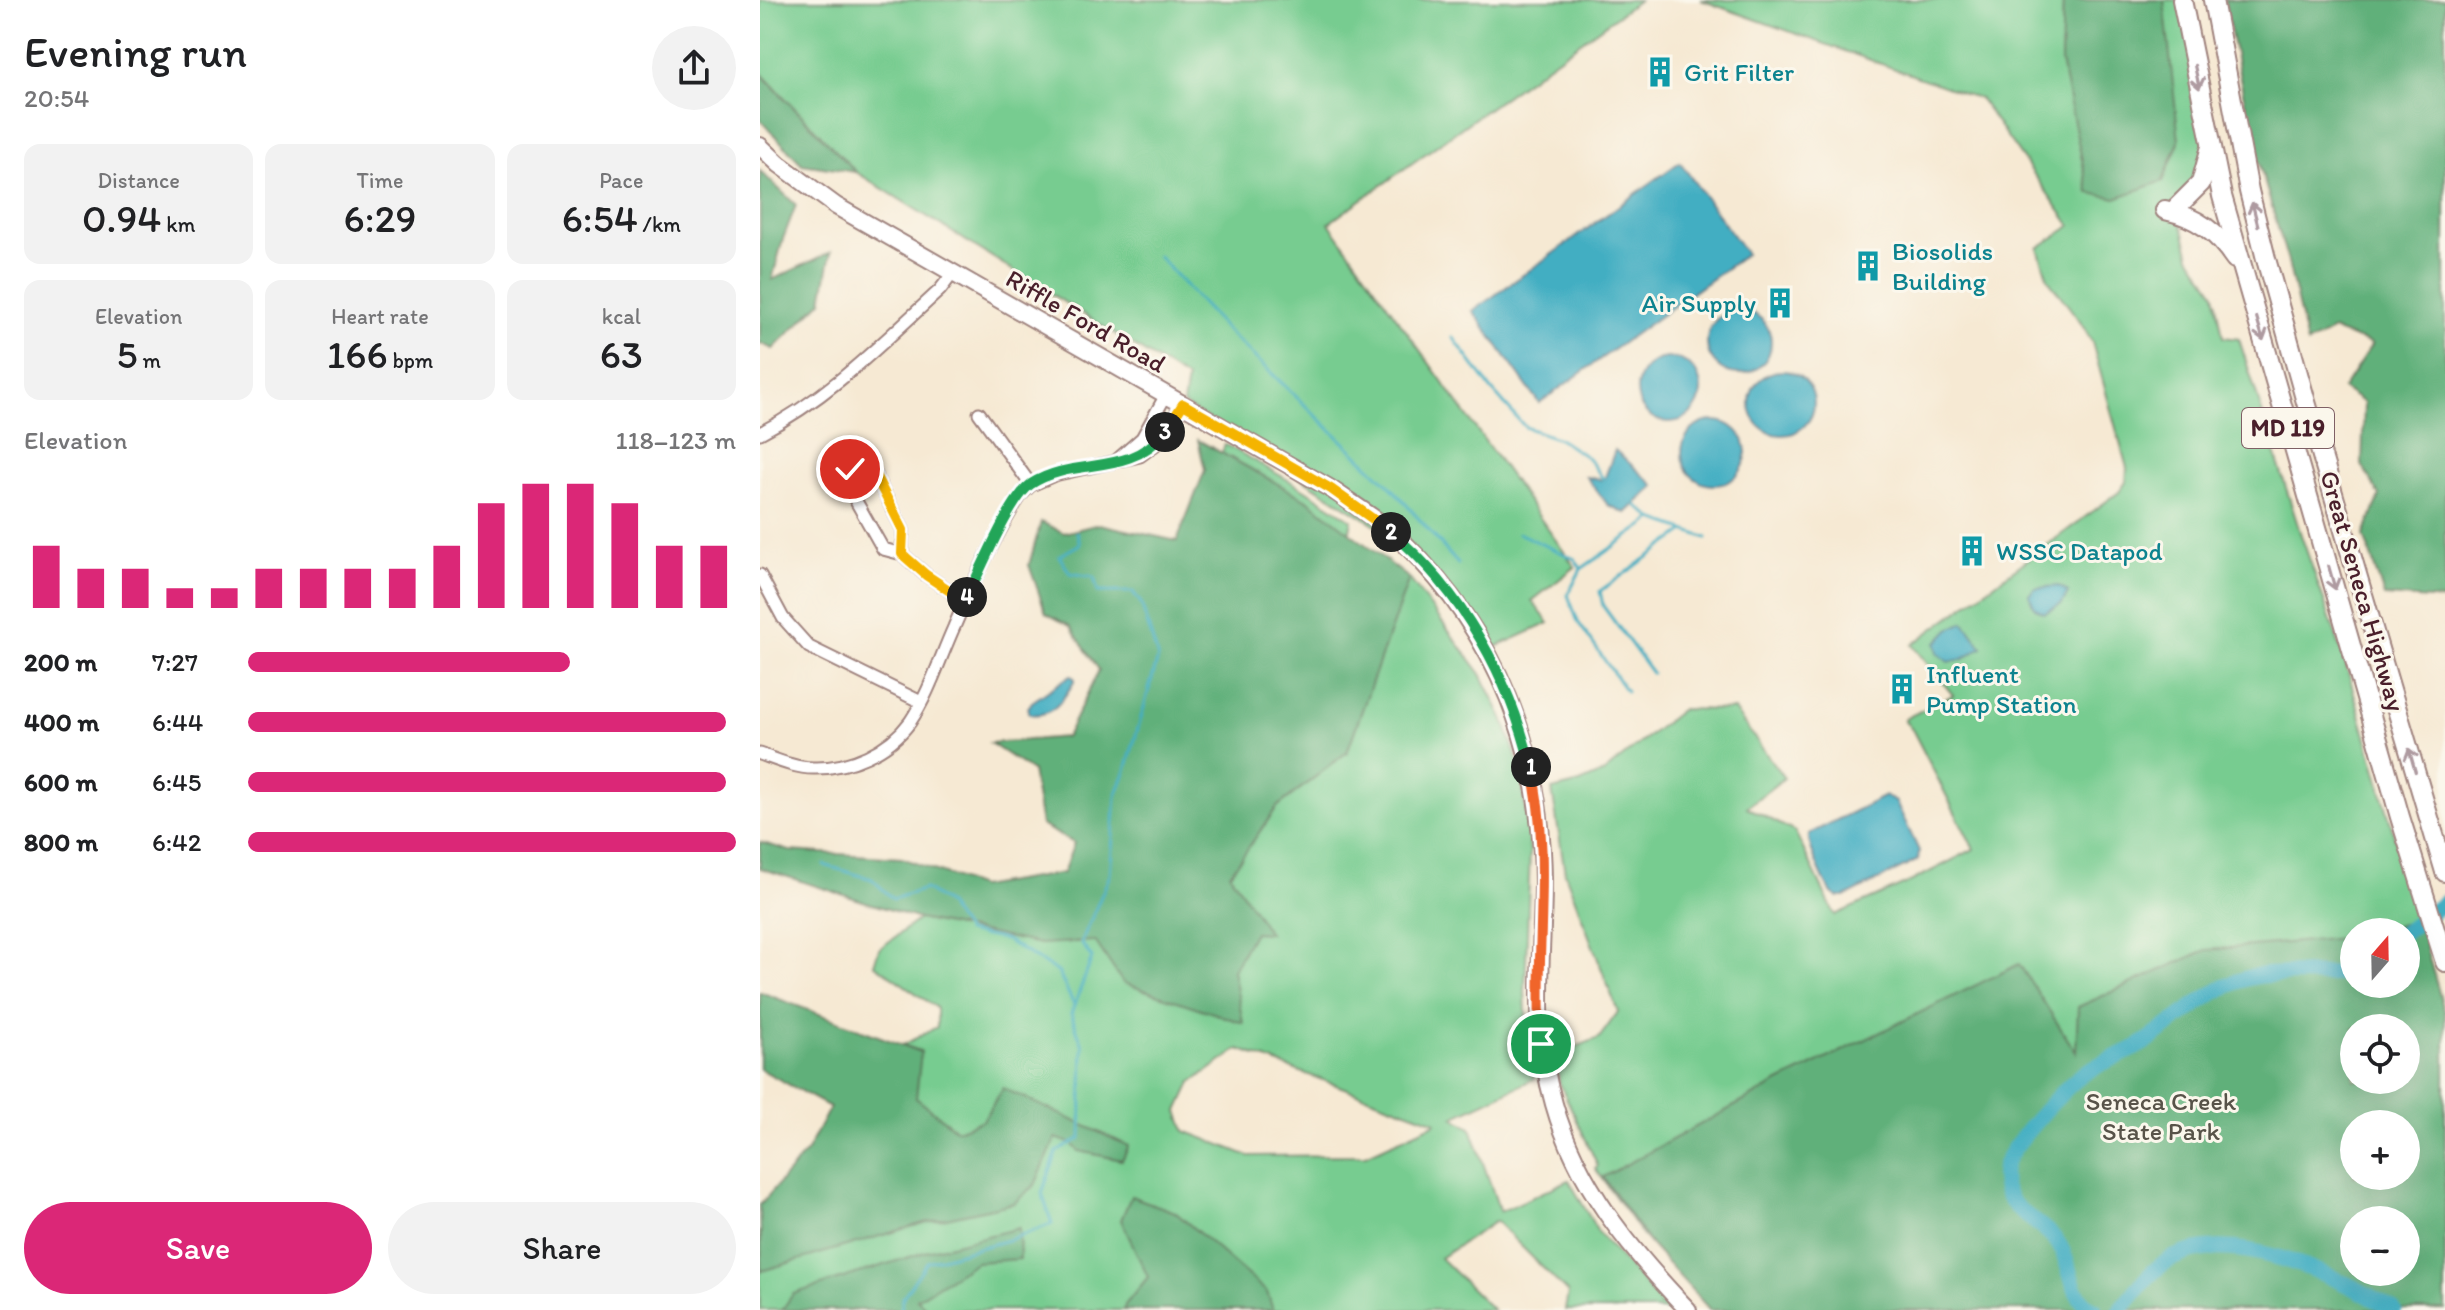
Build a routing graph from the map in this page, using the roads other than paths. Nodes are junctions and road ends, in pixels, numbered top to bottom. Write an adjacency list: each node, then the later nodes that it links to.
1 (2182, 0): 3 (main road, Great Seneca Highway / MD 119, one-way to 3)
2 (2213, 0): 18 (main road, Great Seneca Highway / MD 119, one-way to 2)
3 (2211, 143): 5 (main road, Great Seneca Highway / MD 119); 5 (main road)
4 (760, 146): 6 (street, Riffle Ford Road)
5 (2243, 271): 19 (main road, Great Seneca Highway / MD 119, one-way to 19)
6 (953, 273): 7 (street, Riffle Ford Road); 10 (street)
7 (1166, 395): 8 (street, Riffle Ford Road); 11 (street)
8 (1183, 404): 11 (street); 20 (street, Riffle Ford Road)
9 (979, 413): 12 (street)
10 (760, 433)
11 (1116, 460): 12 (street)
12 (1031, 485): 15 (street)
13 (902, 554): 13 (street); 15 (street)
14 (760, 575): 16 (street)
15 (965, 601): 16 (street)
16 (921, 702): 17 (street)
17 (760, 754)
18 (2445, 872)
19 (2444, 958)
20 (1688, 1310)

